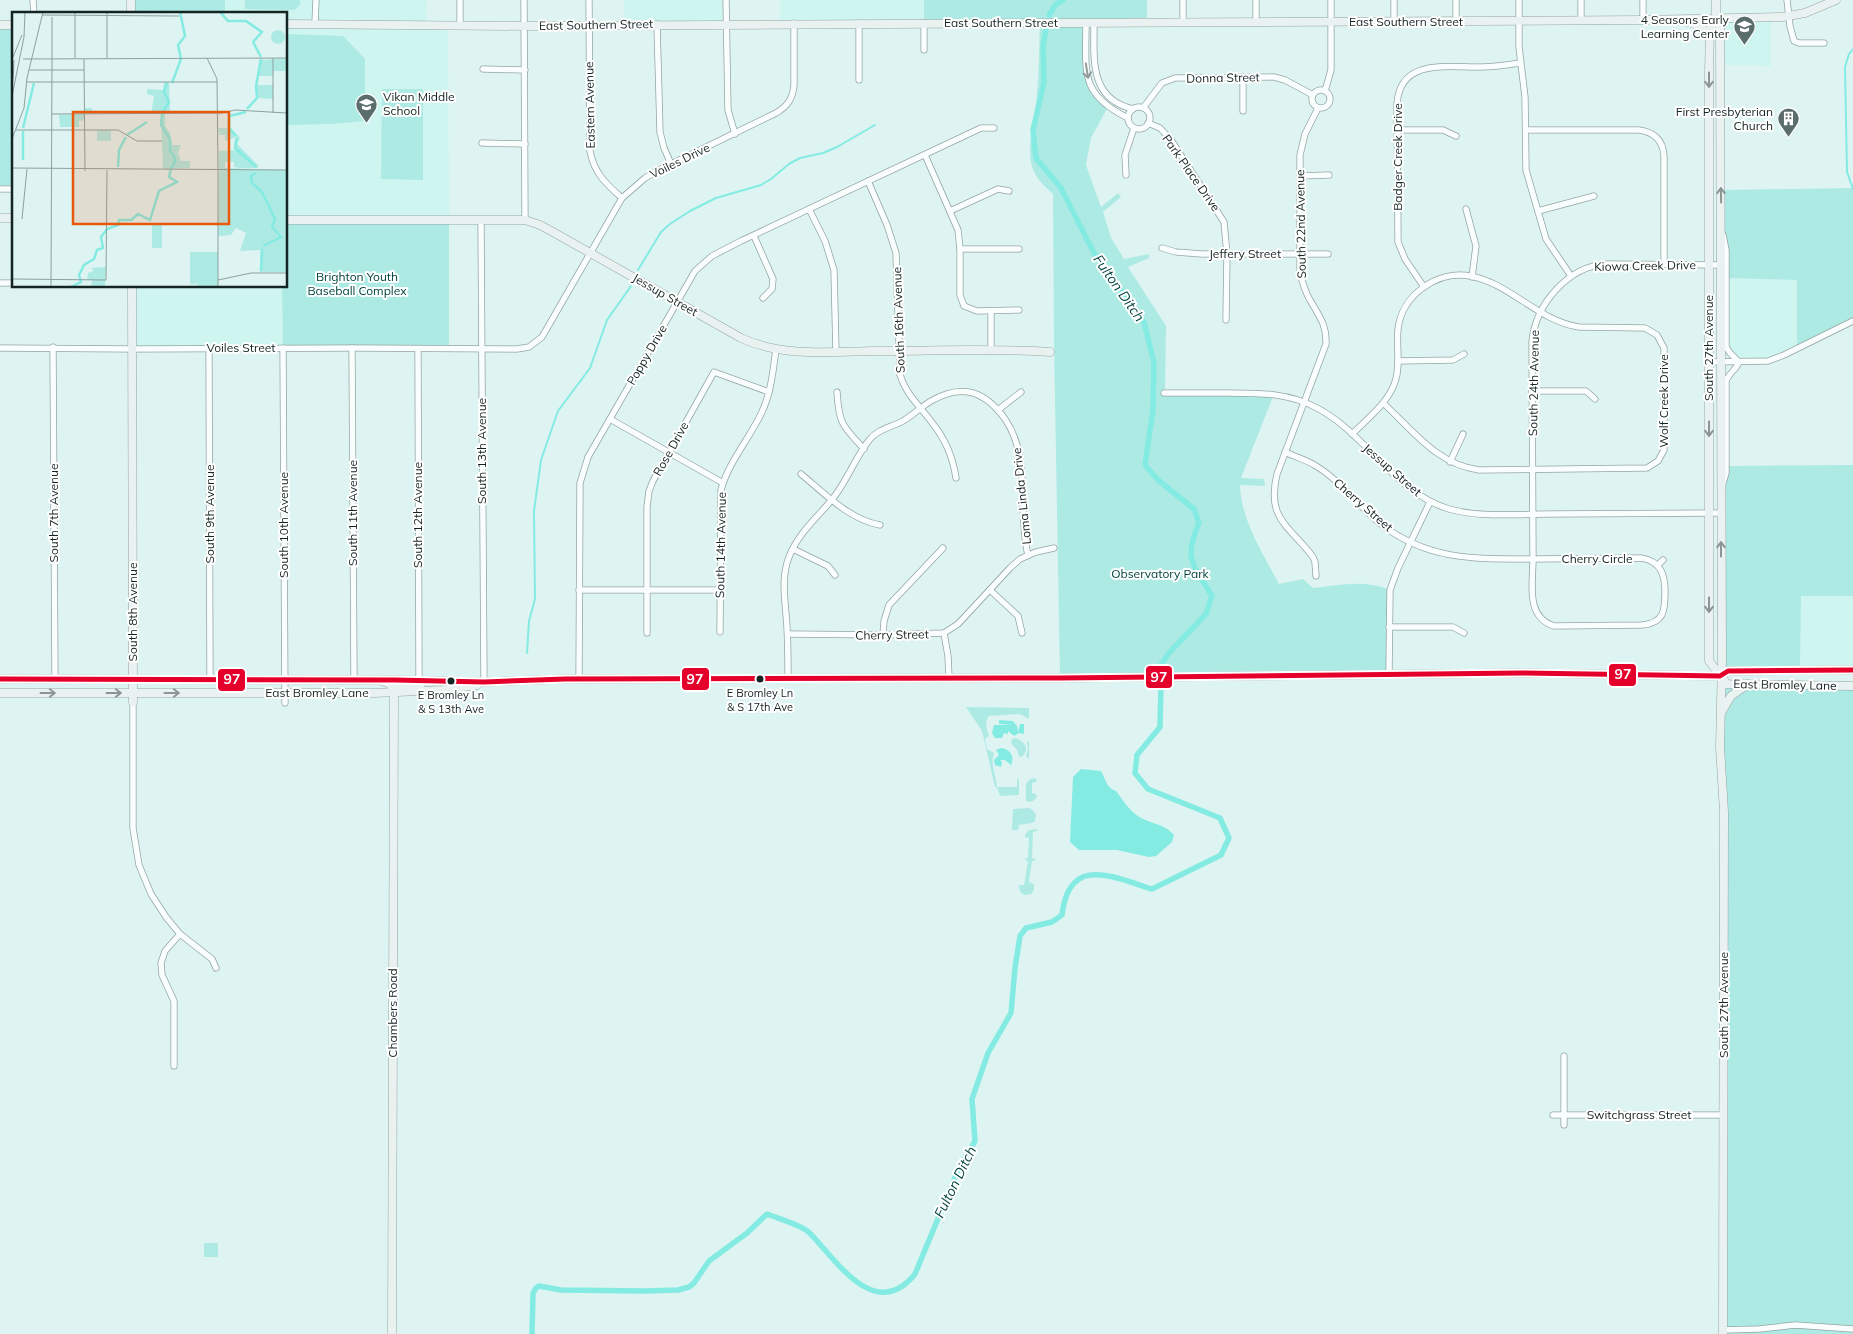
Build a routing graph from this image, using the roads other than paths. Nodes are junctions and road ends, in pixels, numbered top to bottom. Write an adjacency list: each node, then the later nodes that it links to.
1 (316, 0): 33 (street)
2 (460, 0): 37 (street)
3 (524, 0): 38 (street)
4 (589, 0): 36 (street, Eastern Avenue)
5 (726, 0): 35 (street)
6 (1183, 0): 30 (street)
7 (1256, 0): 31 (street)
8 (1331, 0): 23 (street)
9 (1394, 0): 24 (street)
10 (1456, 0): 25 (street)
11 (1519, 0): 21 (street)
12 (1581, 0): 22 (street)
13 (1643, 0): 20 (street)
14 (1716, 0): 18 (street, South 27th Avenue)
15 (1787, 0): 17 (street)
16 (1836, 0): 17 (street, East Southern Street)
17 (1790, 16): 18 (street, East Southern Street); 39 (street)
18 (1716, 18): 19 (street, East Southern Street); 40 (street, South 27th Avenue); 78 (street, South 27th Avenue, one-way to 18)
19 (1675, 19): 20 (street, East Southern Street); 40 (street)
20 (1644, 20): 22 (street, East Southern Street)
21 (1519, 21): 22 (street, East Southern Street); 25 (street, East Southern Street); 42 (street)
22 (1581, 21)
23 (1331, 22): 24 (street, East Southern Street); 31 (street, East Southern Street); 49 (street)
24 (1394, 22): 25 (street, East Southern Street)
25 (1456, 22)
26 (794, 23): 27 (street, East Southern Street); 35 (street, East Southern Street); 61 (street, Voiles Drive)
27 (859, 23): 28 (street, East Southern Street); 48 (street)
28 (924, 23): 29 (street, East Southern Street); 41 (street)
29 (1090, 23): 30 (street, East Southern Street); 53 (street); 55 (street, one-way to 55)
30 (1183, 23): 31 (street, East Southern Street)
31 (1256, 23)
32 (288, 24): 33 (street, East Southern Street)
33 (315, 24): 37 (street, East Southern Street)
34 (657, 24): 35 (street, East Southern Street); 36 (street, East Southern Street); 66 (street)
35 (726, 24): 61 (street)
36 (588, 25): 38 (street, East Southern Street); 73 (street, Eastern Avenue)
37 (460, 26): 38 (street, East Southern Street)
38 (524, 26): 44 (street)
39 (1824, 43)
40 (1710, 44): 91 (street, South 27th Avenue, one-way to 91)
41 (924, 50)
42 (1520, 63): 47 (street); 60 (street)
43 (483, 69): 44 (street)
44 (525, 70): 64 (street)
45 (1403, 72): 47 (street)
46 (1243, 77): 50 (street, Donna Street); 51 (street, Donna Street); 54 (street)
47 (1408, 78): 59 (street, Badger Creek Drive)
48 (859, 80)
49 (1325, 91): 50 (street); 52 (street)
50 (1313, 95): 52 (street)
51 (1143, 108): 53 (street); 56 (street)
52 (1318, 108): 69 (street, South 22nd Avenue)
53 (1133, 109): 55 (street)
54 (1243, 111)
55 (1128, 118): 58 (street)
56 (1148, 123): 58 (street); 87 (street, Park Place Drive)
57 (994, 128): 65 (street, Poppy Drive)
58 (1134, 128): 67 (street)
59 (1398, 130): 62 (street); 95 (street, Badger Creek Drive)
60 (1526, 130): 77 (street); 90 (street)
61 (735, 134): 66 (street, Voiles Drive)
62 (1456, 136)
63 (482, 144): 64 (street)
64 (525, 144): 81 (street)
65 (925, 155): 70 (street, Poppy Drive); 76 (street)
66 (671, 164): 73 (street, Voiles Drive)
67 (1126, 175)
68 (1329, 175): 69 (street)
69 (1300, 176): 88 (street, South 22nd Avenue)
70 (868, 182): 74 (street, Poppy Drive); 113 (street, South 16th Avenue)
71 (1009, 191): 76 (street)
72 (1594, 196): 77 (street)
73 (622, 198): 86 (street, Voiles Drive)
74 (809, 209): 82 (street, Poppy Drive); 115 (street)
75 (1466, 209): 94 (street)
76 (950, 211): 84 (street)
77 (1538, 211): 93 (street)
78 (1721, 218): 92 (street, South 27th Avenue); 120 (street)
79 (288, 220): 80 (street, Jessup Street)
80 (482, 220): 81 (street, Jessup Street); 111 (street, South 13th Avenue)
81 (525, 220): 86 (street, Jessup Street)
82 (754, 236): 97 (street); 98 (street, Poppy Drive)
83 (1162, 248): 87 (street, Jeffery Street)
84 (960, 249): 85 (street); 100 (street)
85 (1019, 249)
86 (590, 252): 98 (street, Jessup Street); 111 (street, Voiles Drive)
87 (1226, 254): 88 (street, Jeffery Street); 102 (street, Park Place Drive)
88 (1300, 254): 89 (street, Jeffery Street); 128 (street, South 22nd Avenue)
89 (1328, 254)
90 (1664, 264): 91 (street, Kiowa Creek Drive); 93 (street, Kiowa Creek Drive)
91 (1708, 264): 92 (street, Kiowa Creek Drive); 119 (street, South 27th Avenue)
92 (1721, 265): 121 (street, South 27th Avenue)
93 (1571, 276): 101 (street, South 24th Avenue)
94 (1472, 277): 95 (street, Wolf Creek Drive); 101 (street, Wolf Creek Drive)
95 (1424, 287): 118 (street)
96 (132, 288): 108 (street, South 8th Avenue)
97 (763, 298)
98 (677, 302): 112 (street, Jessup Street); 132 (street, Poppy Drive)
99 (1019, 310): 100 (street)
100 (991, 312): 114 (street)
101 (1540, 312): 122 (street, South 24th Avenue); 139 (street, Wolf Creek Drive)
102 (1226, 320)
103 (1853, 320): 120 (street)
104 (52, 347): 105 (street, Voiles Street); 108 (street, Voiles Street); 179 (street, South 7th Avenue)
105 (0, 348)
106 (283, 348): 107 (street, Voiles Street); 109 (street, Voiles Street); 182 (street, South 10th Avenue)
107 (352, 348): 110 (street, Voiles Street); 183 (street, South 11th Avenue)
108 (132, 349): 109 (street, Voiles Street); 180 (street, South 8th Avenue)
109 (209, 349): 181 (street, South 9th Avenue)
110 (418, 349): 111 (street, Voiles Street); 185 (street, South 12th Avenue)
111 (482, 349): 187 (street, South 13th Avenue)
112 (776, 349): 115 (street, Jessup Street); 123 (street, South 14th Avenue)
113 (898, 351): 114 (street, Jessup Street); 115 (street, Jessup Street); 130 (street, South 16th Avenue)
114 (991, 351): 116 (street, Jessup Street)
115 (836, 352)
116 (1050, 352)
117 (1464, 354): 118 (street)
118 (1398, 361): 129 (street)
119 (1709, 362): 121 (street); 146 (street, South 27th Avenue, one-way to 146)
120 (1739, 362): 121 (street); 143 (street)
121 (1721, 363): 143 (street, South 27th Avenue)
122 (1532, 391): 127 (street); 139 (street, South 24th Avenue)
123 (769, 392): 136 (street, Rose Drive); 142 (street, South 14th Avenue)
124 (837, 392): 135 (street)
125 (1021, 392): 131 (street)
126 (1164, 393): 128 (street, Jessup Street)
127 (1595, 399)
128 (1304, 402): 133 (street, Jessup Street); 137 (street, South 22nd Avenue)
129 (1383, 403): 133 (street); 138 (street, Wolf Creek Drive)
130 (920, 409): 131 (street, Loma Linda Drive); 135 (street, Loma Linda Drive); 141 (street, South 16th Avenue)
131 (998, 410): 154 (street, Loma Linda Drive)
132 (610, 419): 136 (street); 160 (street, Poppy Drive)
133 (1352, 434): 145 (street, Jessup Street)
134 (1463, 434): 138 (street)
135 (864, 449): 144 (street, Loma Linda Drive)
136 (669, 452): 142 (street); 161 (street, Rose Drive)
137 (1285, 452): 150 (street, Cherry Street); 159 (street, South 22nd Avenue)
138 (1450, 462): 139 (street, Wolf Creek Drive)
139 (1532, 469): 148 (street, South 24th Avenue)
140 (801, 474): 144 (street)
141 (956, 478)
142 (723, 483): 162 (street, South 14th Avenue)
143 (1721, 487): 147 (street, South 27th Avenue)
144 (832, 499): 149 (street); 153 (street, Loma Linda Drive)
145 (1430, 502): 148 (street, Jessup Street); 150 (street)
146 (1709, 513): 147 (street, Jessup Street); 148 (street, Jessup Street); 174 (street, South 27th Avenue, one-way to 174)
147 (1721, 513): 174 (street, South 27th Avenue, one-way to 147)
148 (1533, 514): 155 (street, South 24th Avenue)
149 (880, 525)
150 (1411, 542): 155 (street, Cherry Street); 164 (street)
151 (943, 548): 171 (street)
152 (1054, 548): 154 (street, Cherry Street)
153 (793, 549): 158 (street); 170 (street, Loma Linda Drive)
154 (1028, 555): 163 (street, Cherry Street)
155 (1533, 559): 157 (street, Cherry Circle); 157 (street)
156 (1663, 560): 157 (street)
157 (1658, 566)
158 (835, 575)
159 (1316, 576)
160 (579, 590): 161 (street); 176 (street, Poppy Drive)
161 (648, 590): 162 (street); 166 (street, Rose Drive)
162 (720, 590): 165 (street, South 14th Avenue)
163 (990, 590): 167 (street, Cherry Street); 168 (street)
164 (1389, 627): 169 (street); 173 (street)
165 (720, 632)
166 (648, 633)
167 (944, 633): 171 (street, Cherry Street); 177 (street)
168 (1022, 633)
169 (1464, 633)
170 (788, 634): 171 (street, Cherry Street); 175 (street, Loma Linda Drive)
171 (883, 635)
172 (1853, 670): 174 (street, East Bromley Lane)
173 (1389, 673): 174 (street, East Bromley Lane); 177 (street, East Bromley Lane)
174 (1720, 676): 188 (street, East Bromley Lane); 196 (street, South 27th Avenue)
175 (788, 677): 176 (street, East Bromley Lane); 177 (street, East Bromley Lane)
176 (579, 678): 187 (street, East Bromley Lane)
177 (949, 678)
178 (0, 679): 179 (street, East Bromley Lane)
179 (55, 679): 180 (street, East Bromley Lane)
180 (133, 679): 181 (street, East Bromley Lane); 192 (street, South 8th Avenue)
181 (210, 679): 182 (street, East Bromley Lane)
182 (284, 679): 183 (street, East Bromley Lane); 193 (street, South 10th Avenue)
183 (354, 679): 184 (street, East Bromley Lane)
184 (378, 680): 185 (street, East Bromley Lane); 190 (street)
185 (419, 680): 186 (street, East Bromley Lane)
186 (452, 681): 187 (street, East Bromley Lane); 190 (street)
187 (484, 682): 190 (street, East Bromley Lane)
188 (1748, 684): 189 (street, East Bromley Lane); 196 (street)
189 (1853, 686)
190 (394, 692): 193 (street, East Bromley Lane); 207 (street, Chambers Road)
191 (0, 693): 192 (street, East Bromley Lane, one-way to 192)
192 (133, 693): 193 (street, East Bromley Lane, one-way to 193); 194 (street, South 8th Avenue)
193 (284, 693): 195 (street, South 10th Avenue)
194 (133, 702): 197 (street, South 8th Avenue)
195 (285, 703)
196 (1720, 715): 203 (street, South 27th Avenue)
197 (180, 934): 198 (street, South 8th Avenue); 200 (street)
198 (216, 968)
199 (1564, 1056): 202 (street)
200 (174, 1066)
201 (1553, 1115): 202 (street, Switchgrass Street)
202 (1564, 1115): 203 (street, Switchgrass Street); 204 (street)
203 (1724, 1115): 206 (street, South 27th Avenue)
204 (1564, 1126)
205 (1853, 1329): 206 (street)
206 (1723, 1332)
207 (392, 1334)

